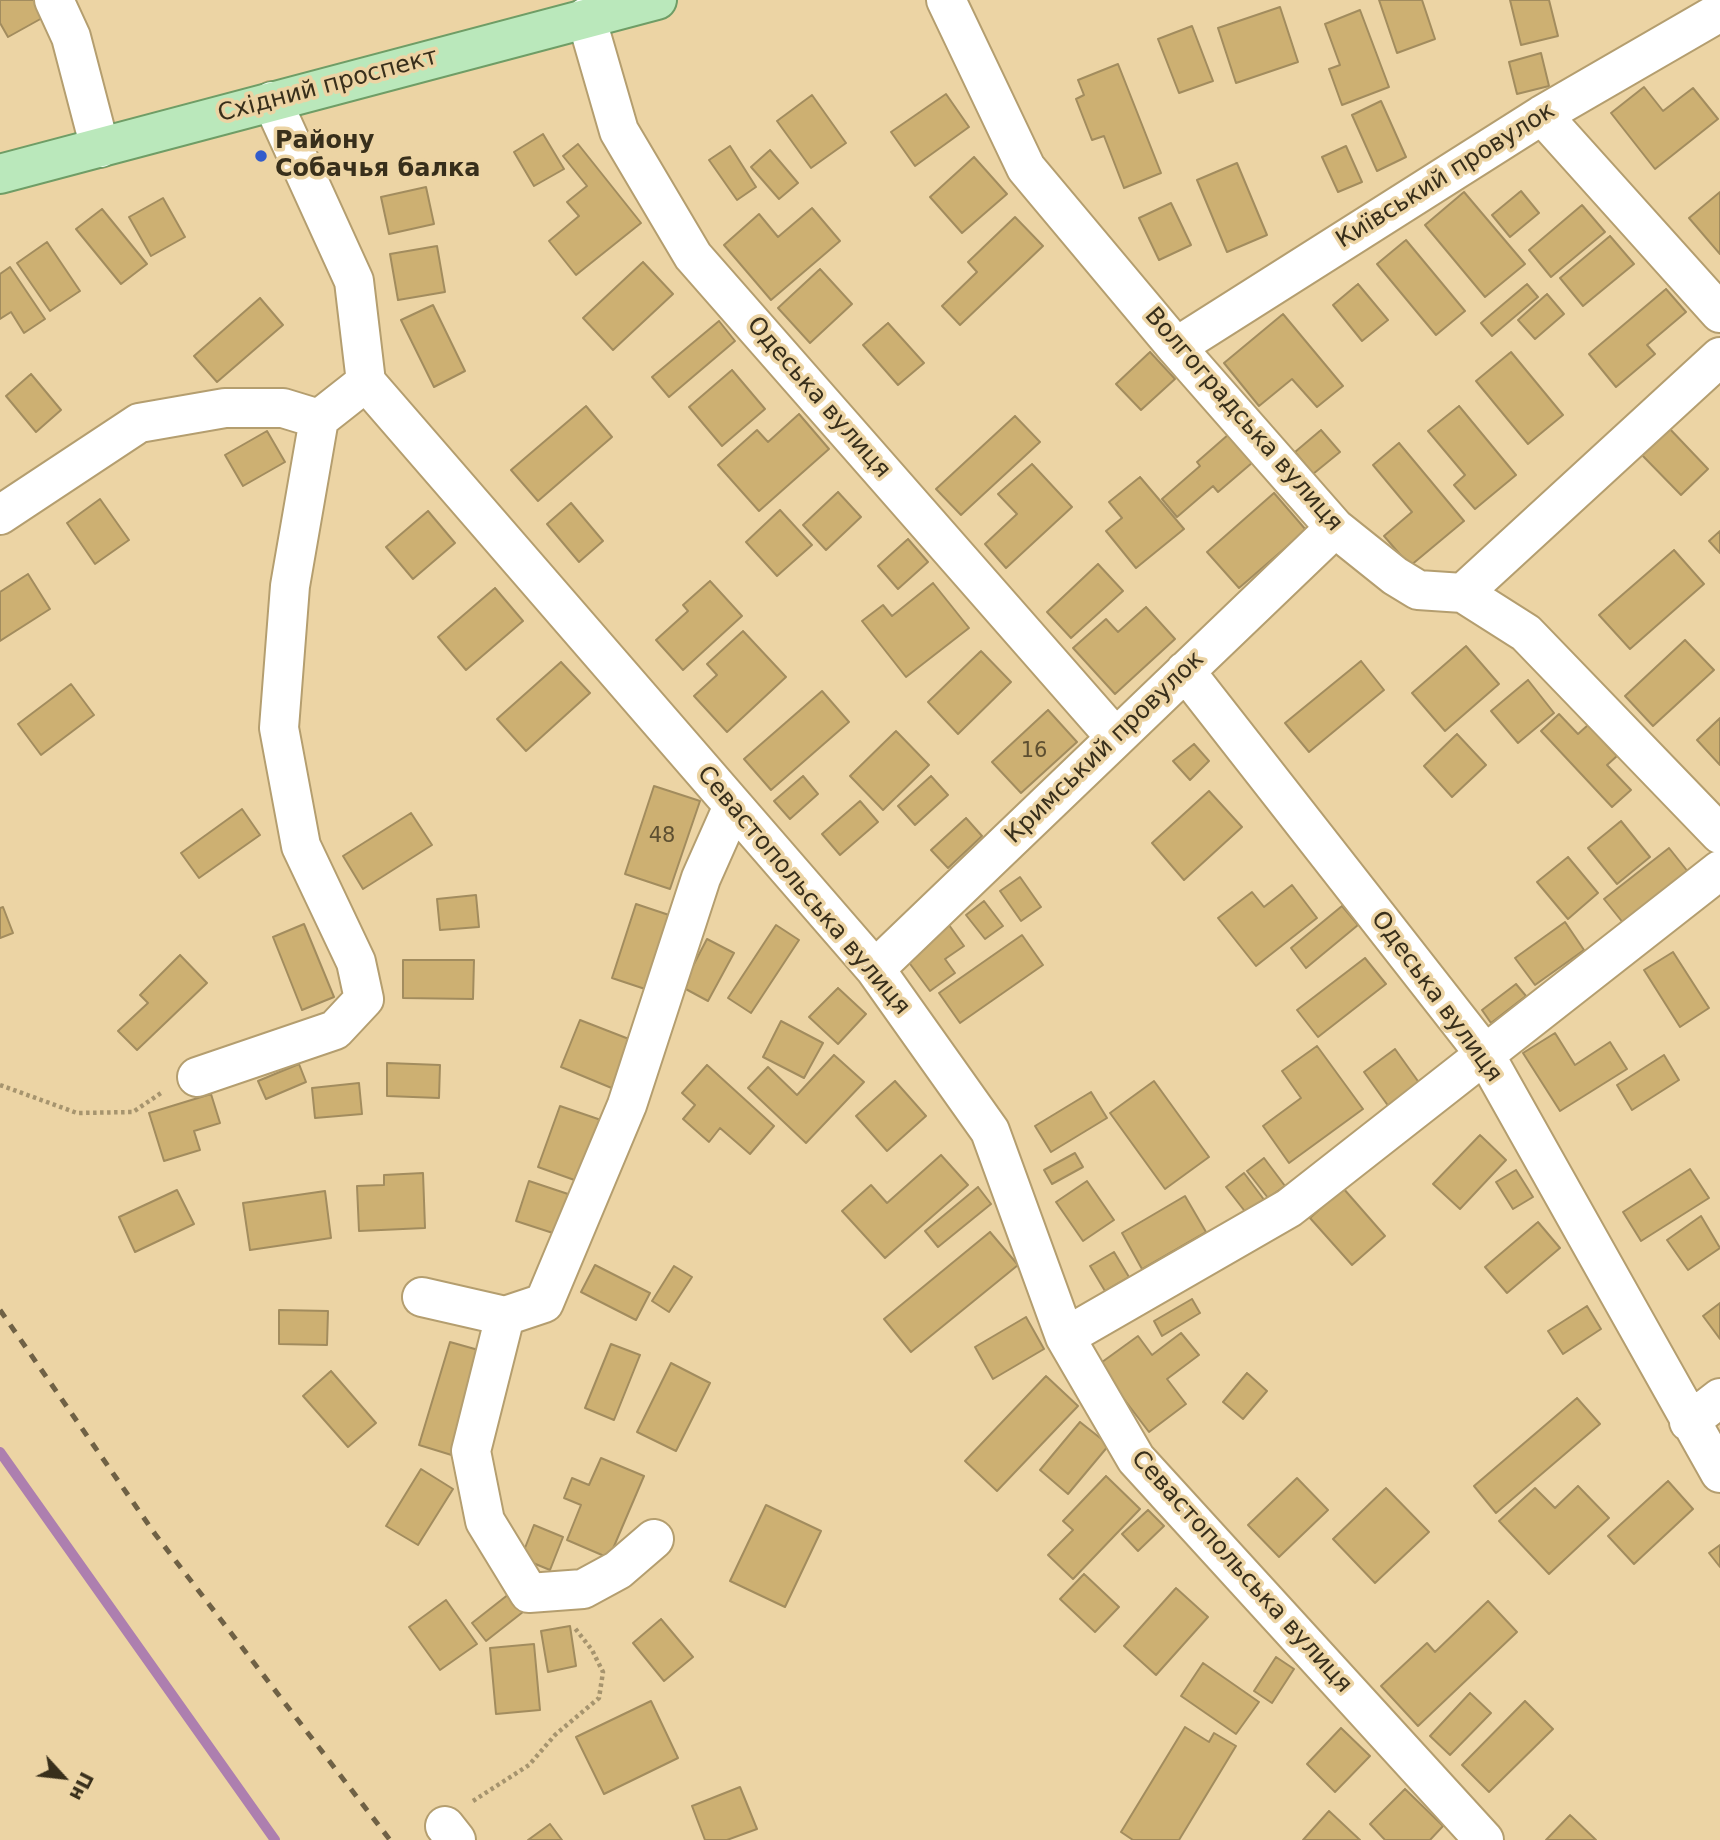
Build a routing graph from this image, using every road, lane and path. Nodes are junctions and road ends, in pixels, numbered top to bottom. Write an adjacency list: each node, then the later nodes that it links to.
1 (54, 0): 8 (street)
2 (656, 0): 5 (main road, Східний проспект)
3 (946, 0): 11 (street, Волгоградська вулиця)
4 (1720, 12): 7 (street, Київський провулок)
5 (586, 17): 6 (main road, Східний проспект); 19 (street, Одеська вулиця)
6 (272, 101): 8 (main road, Східний проспект); 13 (street)
7 (1542, 115): 10 (street); 11 (street, Київський провулок)
8 (100, 148): 9 (main road, Східний проспект)
9 (0, 174)
10 (1720, 313)
11 (1176, 347): 16 (street, Волгоградська вулиця)
12 (1720, 357): 17 (street)
13 (366, 382): 14 (street); 20 (street, Севастопольська вулиця)
14 (319, 419): 15 (street); 25 (street)
15 (0, 515)
16 (1335, 528): 17 (street, Волгоградська вулиця); 18 (street, Кримський провулок)
17 (1464, 593): 21 (street, Волгоградська вулиця)
18 (1185, 671): 19 (street, Кримський провулок); 24 (street, Одеська вулиця)
19 (1116, 738): 23 (street, Кримський провулок)
20 (733, 806): 23 (street, Севастопольська вулиця); 28 (street)
21 (1720, 834)
22 (1720, 870): 24 (street)
23 (875, 969): 29 (street, Севастопольська вулиця)
24 (1484, 1053): 29 (street); 31 (street, Одеська вулиця)
25 (197, 1077): 26 (path)
26 (0, 1085)
27 (422, 1297): 28 (street)
28 (505, 1316): 34 (street)
29 (1065, 1337): 36 (street, Севастопольська вулиця)
30 (1720, 1398): 31 (street)
31 (1689, 1422): 32 (street, Одеська вулиця)
32 (1720, 1473)
33 (654, 1539): 34 (street)
34 (529, 1593): 35 (path)
35 (450, 1833)
36 (1484, 1840)

